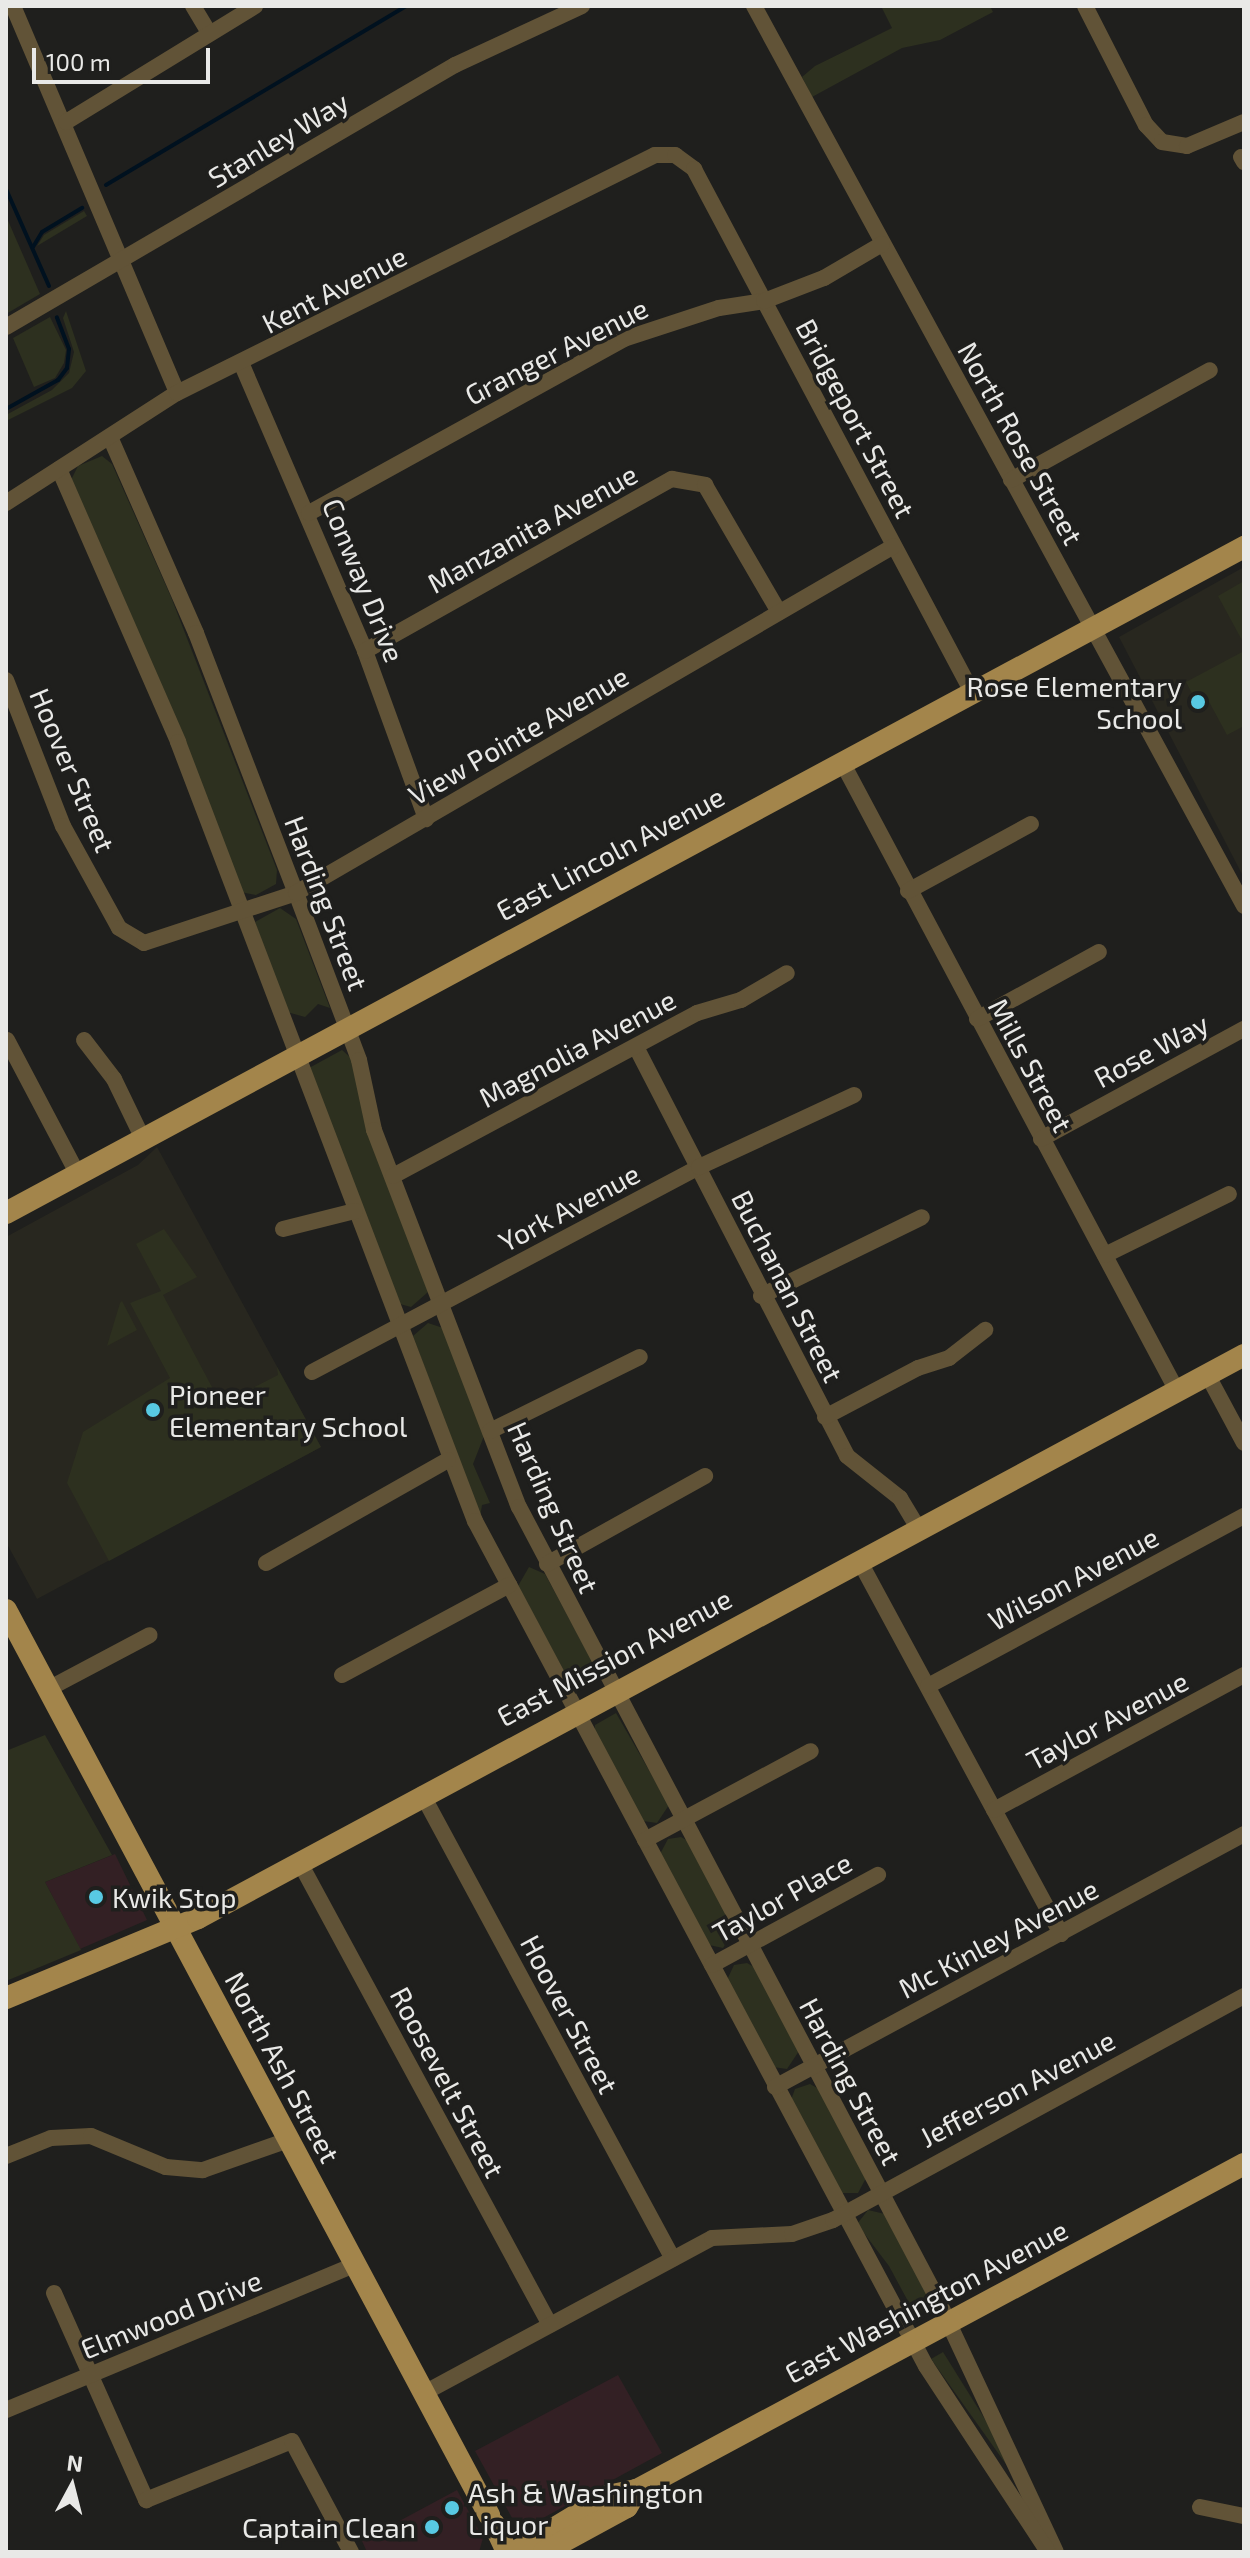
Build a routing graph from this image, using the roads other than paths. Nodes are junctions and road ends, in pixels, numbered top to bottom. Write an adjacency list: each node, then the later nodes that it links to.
1 (13, 6): 8 (street)
2 (193, 6): 7 (street)
3 (255, 6): 7 (street)
4 (582, 6): 12 (street, Stanley Way)
5 (754, 6): 11 (street, North Rose Street)
6 (1085, 6): 9 (street)
7 (209, 33): 8 (street)
8 (66, 122): 12 (street)
9 (1244, 122)
10 (694, 169): 13 (street, Bridgeport Street); 15 (street, Kent Avenue)
11 (882, 244): 13 (street, Granger Avenue); 20 (street, North Rose Street)
12 (122, 262): 14 (street, Stanley Way); 17 (street)
13 (764, 301): 22 (street, Granger Avenue); 23 (street, Bridgeport Street)
14 (6, 327)
15 (242, 365): 17 (street, Kent Avenue); 22 (street, Conway Drive)
16 (1210, 370): 20 (street)
17 (177, 393): 18 (street, Kent Avenue)
18 (110, 437): 19 (street, Kent Avenue); 34 (street, Harding Street)
19 (59, 469): 21 (street, Kent Avenue); 36 (street)
20 (1011, 480): 26 (street, North Rose Street)
21 (6, 503)
22 (309, 513): 27 (street, Conway Drive)
23 (894, 546): 25 (street, View Pointe Avenue); 29 (street, Bridgeport Street)
24 (1244, 547): 26 (main road, East Lincoln Avenue)
25 (779, 612): 27 (street, Manzanita Avenue); 31 (street, View Pointe Avenue)
26 (1093, 626): 29 (main road, East Lincoln Avenue); 35 (street, North Rose Street)
27 (365, 651): 31 (street, Conway Drive)
28 (6, 680): 37 (street, Hoover Street)
29 (972, 692): 30 (main road, East Lincoln Avenue)
30 (842, 762): 33 (street, Mills Street); 42 (main road, East Lincoln Avenue)
31 (426, 819): 34 (street, View Pointe Avenue)
32 (1031, 824): 33 (street)
33 (908, 891): 40 (street, Mills Street)
34 (296, 893): 36 (street, View Pointe Avenue); 42 (street, Harding Street)
35 (1244, 906)
36 (240, 915): 37 (street, View Pointe Avenue); 46 (street)
37 (155, 941)
38 (1099, 952): 40 (street)
39 (787, 973): 45 (street, Magnolia Avenue)
40 (977, 1019): 50 (street, Mills Street)
41 (1244, 1029): 50 (street, Rose Way)
42 (346, 1030): 46 (main road, East Lincoln Avenue); 53 (street, Harding Street)
43 (7, 1040): 47 (street)
44 (84, 1040): 49 (street)
45 (636, 1047): 51 (street, Buchanan Street); 53 (street, Magnolia Avenue)
46 (295, 1057): 49 (main road, East Lincoln Avenue); 56 (street)
47 (13, 1069): 52 (street)
48 (854, 1095): 51 (street, York Avenue)
49 (142, 1137): 52 (main road, East Lincoln Avenue)
50 (1041, 1139): 59 (street, Mills Street)
51 (699, 1167): 60 (street, Buchanan Street); 61 (street, York Avenue)
52 (77, 1173): 55 (main road, East Lincoln Avenue)
53 (393, 1176): 61 (street, Harding Street)
54 (1229, 1194): 59 (street)
55 (11, 1211)
56 (355, 1211): 58 (street); 62 (street)
57 (922, 1217): 60 (street)
58 (283, 1229)
59 (1105, 1255): 68 (street, Mills Street)
60 (761, 1296): 69 (street, Buchanan Street)
61 (444, 1304): 62 (street, York Avenue); 70 (street, Harding Street)
62 (401, 1327): 66 (street, York Avenue); 72 (street)
63 (985, 1330): 69 (street)
64 (1244, 1355): 67 (main road, East Mission Avenue)
65 (640, 1357): 70 (street)
66 (312, 1372)
67 (1207, 1374): 68 (main road, East Mission Avenue); 71 (street)
68 (1177, 1391): 75 (main road, East Mission Avenue)
69 (825, 1417): 75 (street, Buchanan Street)
70 (490, 1431): 78 (street, Harding Street)
71 (1244, 1443)
72 (448, 1460): 77 (street); 79 (street)
73 (705, 1476): 78 (street)
74 (1244, 1516): 84 (street, Wilson Avenue)
75 (919, 1530): 76 (main road, East Mission Avenue)
76 (860, 1562): 84 (street); 86 (main road, East Mission Avenue)
77 (266, 1563)
78 (547, 1564): 86 (street, Harding Street)
79 (509, 1585): 82 (street); 87 (street)
80 (6, 1610): 85 (main road, North Ash Street)
81 (150, 1635): 85 (street)
82 (342, 1675)
83 (1244, 1675): 90 (street, Taylor Avenue)
84 (928, 1686): 90 (street)
85 (48, 1689): 96 (main road, North Ash Street)
86 (614, 1690): 87 (main road, East Mission Avenue); 91 (street, Harding Street)
87 (577, 1711): 89 (main road, East Mission Avenue); 93 (street)
88 (811, 1751): 91 (street)
89 (422, 1794): 94 (main road, East Mission Avenue); 109 (street, Hoover Street)
90 (994, 1810): 97 (street)
91 (684, 1819): 93 (street); 98 (street, Harding Street)
92 (1244, 1834): 97 (street, Mc Kinley Avenue)
93 (645, 1840): 99 (street)
94 (300, 1863): 96 (main road, East Mission Avenue); 113 (street, Roosevelt Street)
95 (878, 1875): 98 (street, Taylor Place)
96 (175, 1928): 101 (main road, East Mission Avenue); 104 (main road, North Ash Street)
97 (1061, 1934): 102 (street, Mc Kinley Avenue)
98 (750, 1945): 99 (street, Taylor Place); 102 (street, Harding Street)
99 (712, 1965): 103 (street)
100 (1244, 1996): 107 (street, Jefferson Avenue)
101 (6, 1998)
102 (814, 2067): 103 (street, Mc Kinley Avenue); 107 (street, Harding Street)
103 (775, 2087): 108 (street)
104 (288, 2140): 105 (street); 110 (main road, North Ash Street)
105 (6, 2156)
106 (1244, 2164): 112 (main road, East Washington Avenue)
107 (880, 2192): 108 (street, Jefferson Avenue); 112 (street, Harding Street)
108 (843, 2213): 109 (street, Jefferson Avenue); 114 (street)
109 (673, 2259): 113 (street, Jefferson Avenue)
110 (355, 2265): 115 (street, Elmwood Drive); 116 (main road, North Ash Street)
111 (54, 2293): 115 (street)
112 (947, 2324): 114 (main road, East Washington Avenue); 126 (street, Harding Street)
113 (550, 2325): 116 (street, Jefferson Avenue)
114 (913, 2342): 118 (main road, East Washington Avenue); 125 (street)
115 (91, 2375): 117 (street, Elmwood Drive); 121 (street)
116 (424, 2393): 122 (main road, North Ash Street)
117 (6, 2410)
118 (637, 2490): 123 (main road, East Washington Avenue); 124 (main road, East Washington Avenue)
119 (1200, 2507): 120 (street)
120 (1244, 2516)
121 (351, 2552)
122 (507, 2552)
123 (515, 2552)
124 (544, 2552)
125 (1048, 2552)
126 (1056, 2552)

